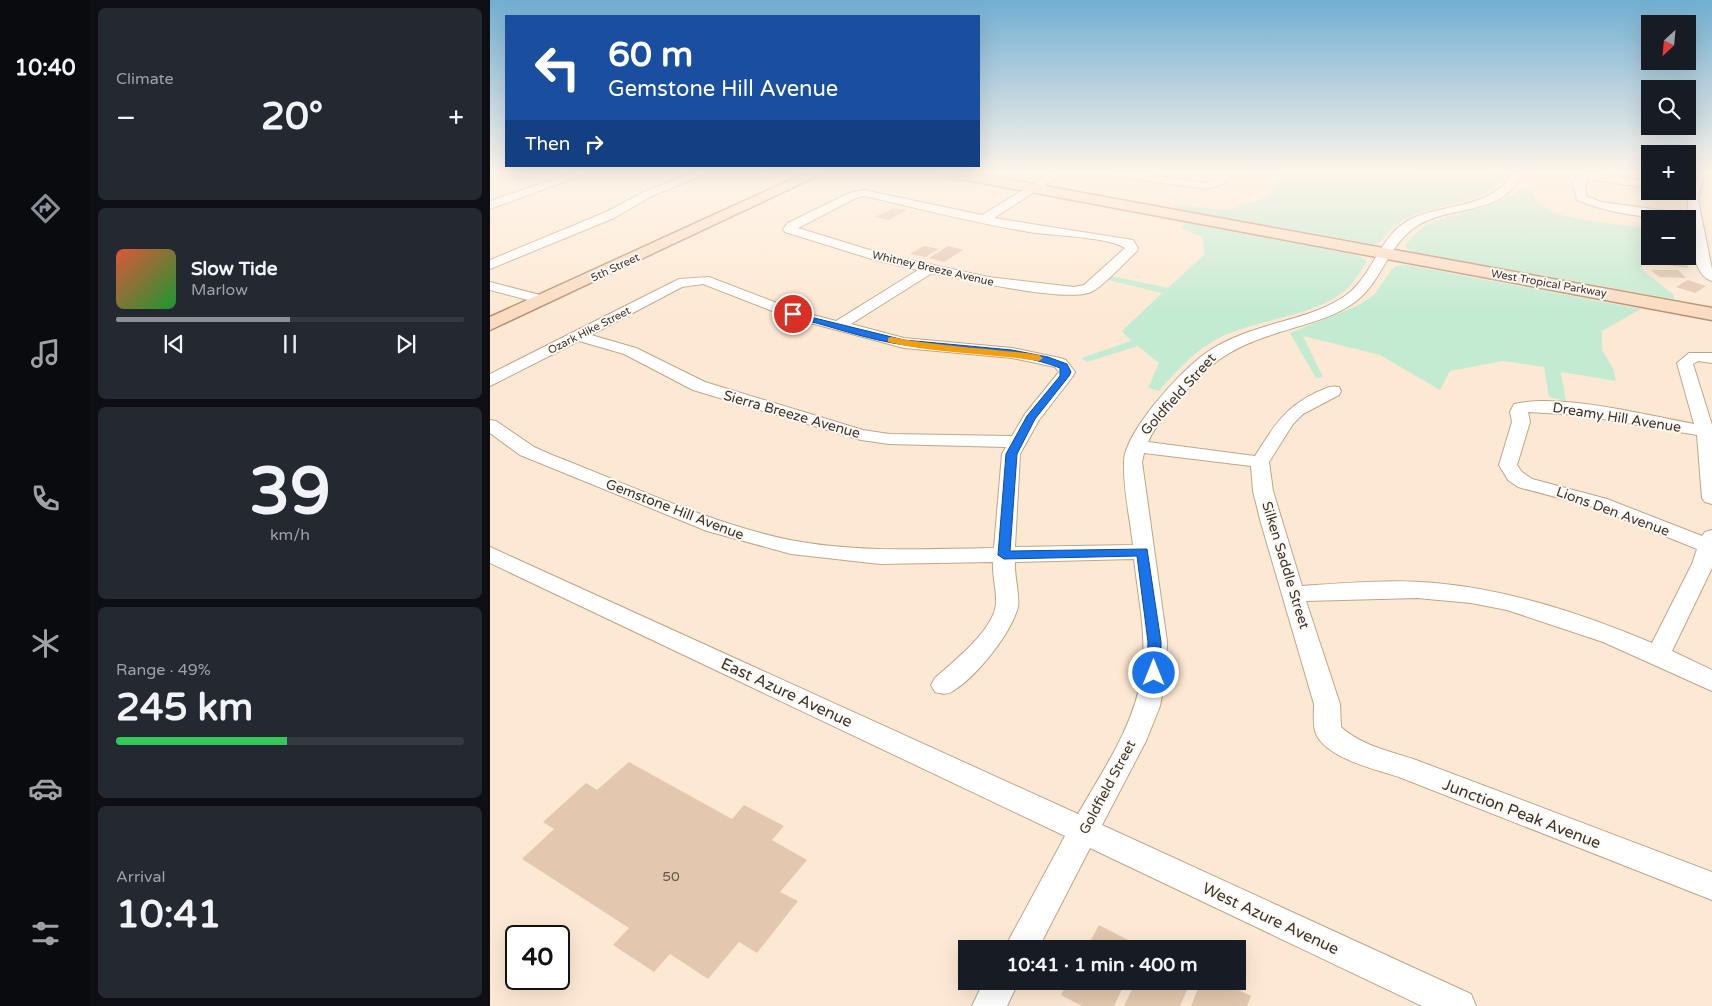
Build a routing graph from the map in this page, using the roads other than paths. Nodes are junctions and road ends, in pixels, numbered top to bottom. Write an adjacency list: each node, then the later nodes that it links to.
1 (603, 218): 12 (street)
2 (694, 218): 16 (main road, 5th Street)
3 (720, 218): 17 (main road, 5th Street)
4 (809, 218): 13 (street, Whitney Breeze Avenue)
5 (973, 218): 9 (street, Whitney Breeze Avenue)
6 (985, 218): 9 (street)
7 (1196, 218): 11 (main road, West Tropical Parkway)
8 (1428, 218): 11 (street, Goldfield Street)
9 (982, 220): 13 (street, Whitney Breeze Avenue)
10 (1696, 224): 14 (street)
11 (1385, 253): 19 (main road, West Tropical Parkway); 29 (street, Goldfield Street)
12 (490, 265)
13 (930, 268): 21 (street)
14 (1712, 277)
15 (490, 286): 16 (street)
16 (524, 295): 17 (street); 18 (main road, 5th Street)
17 (543, 300): 20 (main road, 5th Street)
18 (490, 310)
19 (1712, 314)
20 (490, 324)
21 (838, 326): 22 (street, Ozark Hike Street); 28 (street)
22 (578, 336): 24 (street, Ozark Hike Street); 28 (street, Sierra Breeze Avenue)
23 (1712, 358): 27 (street)
24 (490, 381)
25 (1334, 391): 30 (street)
26 (490, 425): 36 (street, Gemstone Hill Avenue)
27 (1705, 431): 31 (street, Dreamy Hill Avenue); 32 (street)
28 (1017, 442): 36 (street)
29 (1136, 446): 30 (street); 34 (street, Goldfield Street)
30 (1260, 462): 37 (street, Silken Saddle Street)
31 (1515, 476): 33 (street, Lions Den Avenue)
32 (1712, 498)
33 (1711, 543): 38 (street)
34 (1143, 552): 36 (street, Gemstone Hill Avenue); 42 (street, Goldfield Street)
35 (490, 554): 42 (street, East Azure Avenue)
36 (1004, 555): 40 (street)
37 (1294, 594): 38 (street); 41 (street, Silken Saddle Street)
38 (1658, 655): 39 (street)
39 (1712, 680)
40 (944, 685)
41 (1334, 738): 43 (street, Junction Peak Avenue)
42 (1084, 830): 44 (street, Goldfield Street); 47 (street, West Azure Avenue)
43 (1712, 886)
44 (1025, 940)
45 (997, 990): 46 (street)
46 (989, 1006)
47 (1459, 1006)

